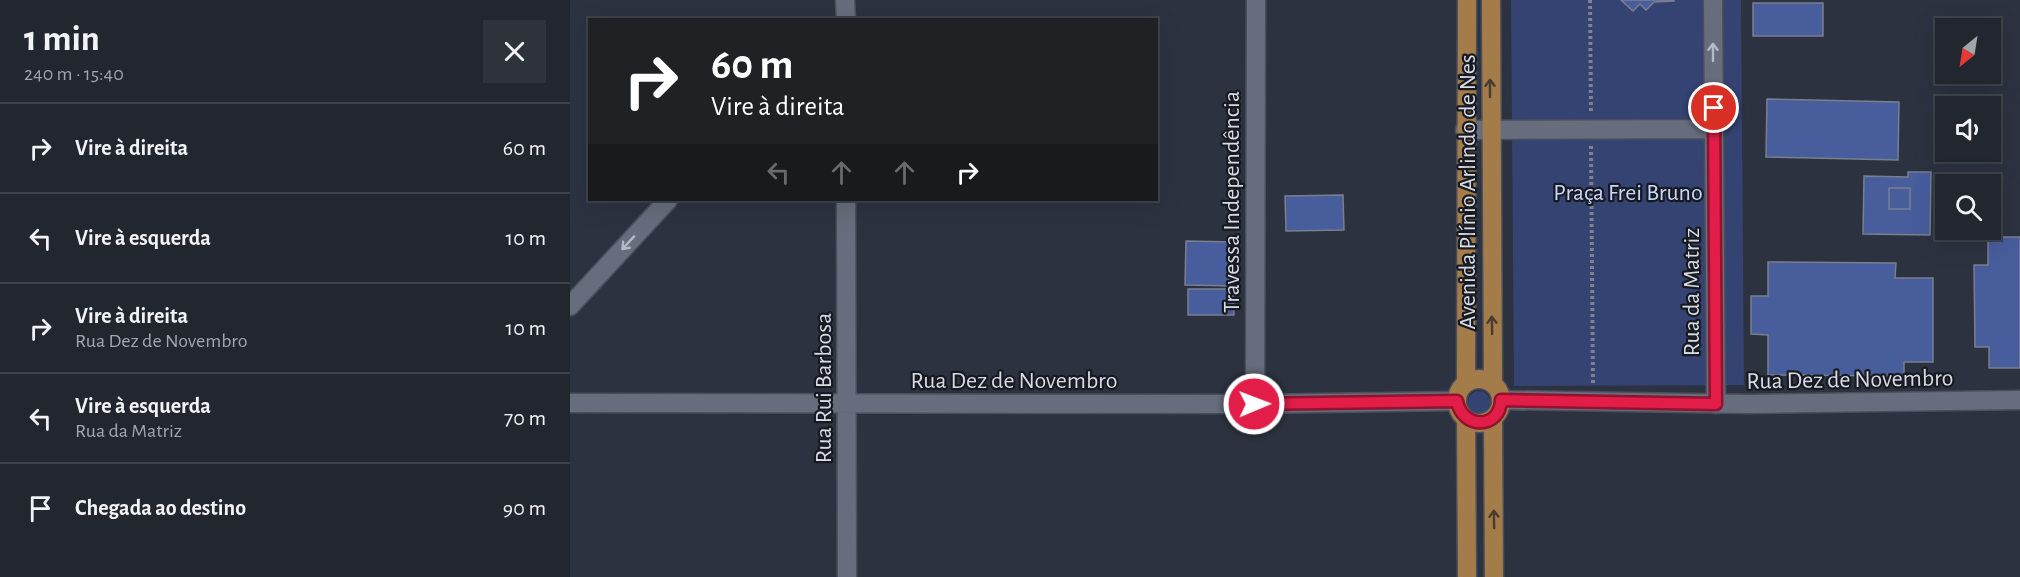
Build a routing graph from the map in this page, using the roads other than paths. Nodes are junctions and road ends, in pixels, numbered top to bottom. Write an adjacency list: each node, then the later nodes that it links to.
1 (1256, 0): 18 (street, Travessa Independência)
2 (1467, 0): 6 (main road, Avenida Plínio Arlindo de Nes)
3 (1491, 0): 7 (main road, Avenida Plínio Arlindo de Nes, one-way to 3)
4 (1713, 0): 5 (street, Rua da Matriz, one-way to 4)
5 (1714, 129): 7 (street); 19 (street, Rua da Matriz)
6 (1465, 130): 7 (street); 11 (main road, Avenida Plínio Arlindo de Nes)
7 (1490, 130): 12 (main road, Avenida Plínio Arlindo de Nes, one-way to 7)
8 (667, 201): 10 (street, one-way to 10)
9 (846, 201): 17 (street, Rua Rui Barbosa)
10 (570, 306)
11 (1466, 383): 12 (main road); 15 (main road)
12 (1493, 384): 13 (main road)
13 (1501, 400): 19 (street, Rua Dez de Novembro); 21 (main road)
14 (2020, 400): 19 (street, Rua Dez de Novembro)
15 (1457, 401): 18 (street, Rua Dez de Novembro); 20 (main road)
16 (570, 403): 17 (street, Rua Dez de Novembro)
17 (847, 404): 18 (street, Rua Dez de Novembro); 22 (street, Rua Rui Barbosa)
18 (1254, 404)
19 (1716, 404)
20 (1466, 419): 21 (main road); 23 (main road)
21 (1493, 419): 24 (main road, one-way to 21)
22 (847, 577)
23 (1467, 577)
24 (1494, 577)

